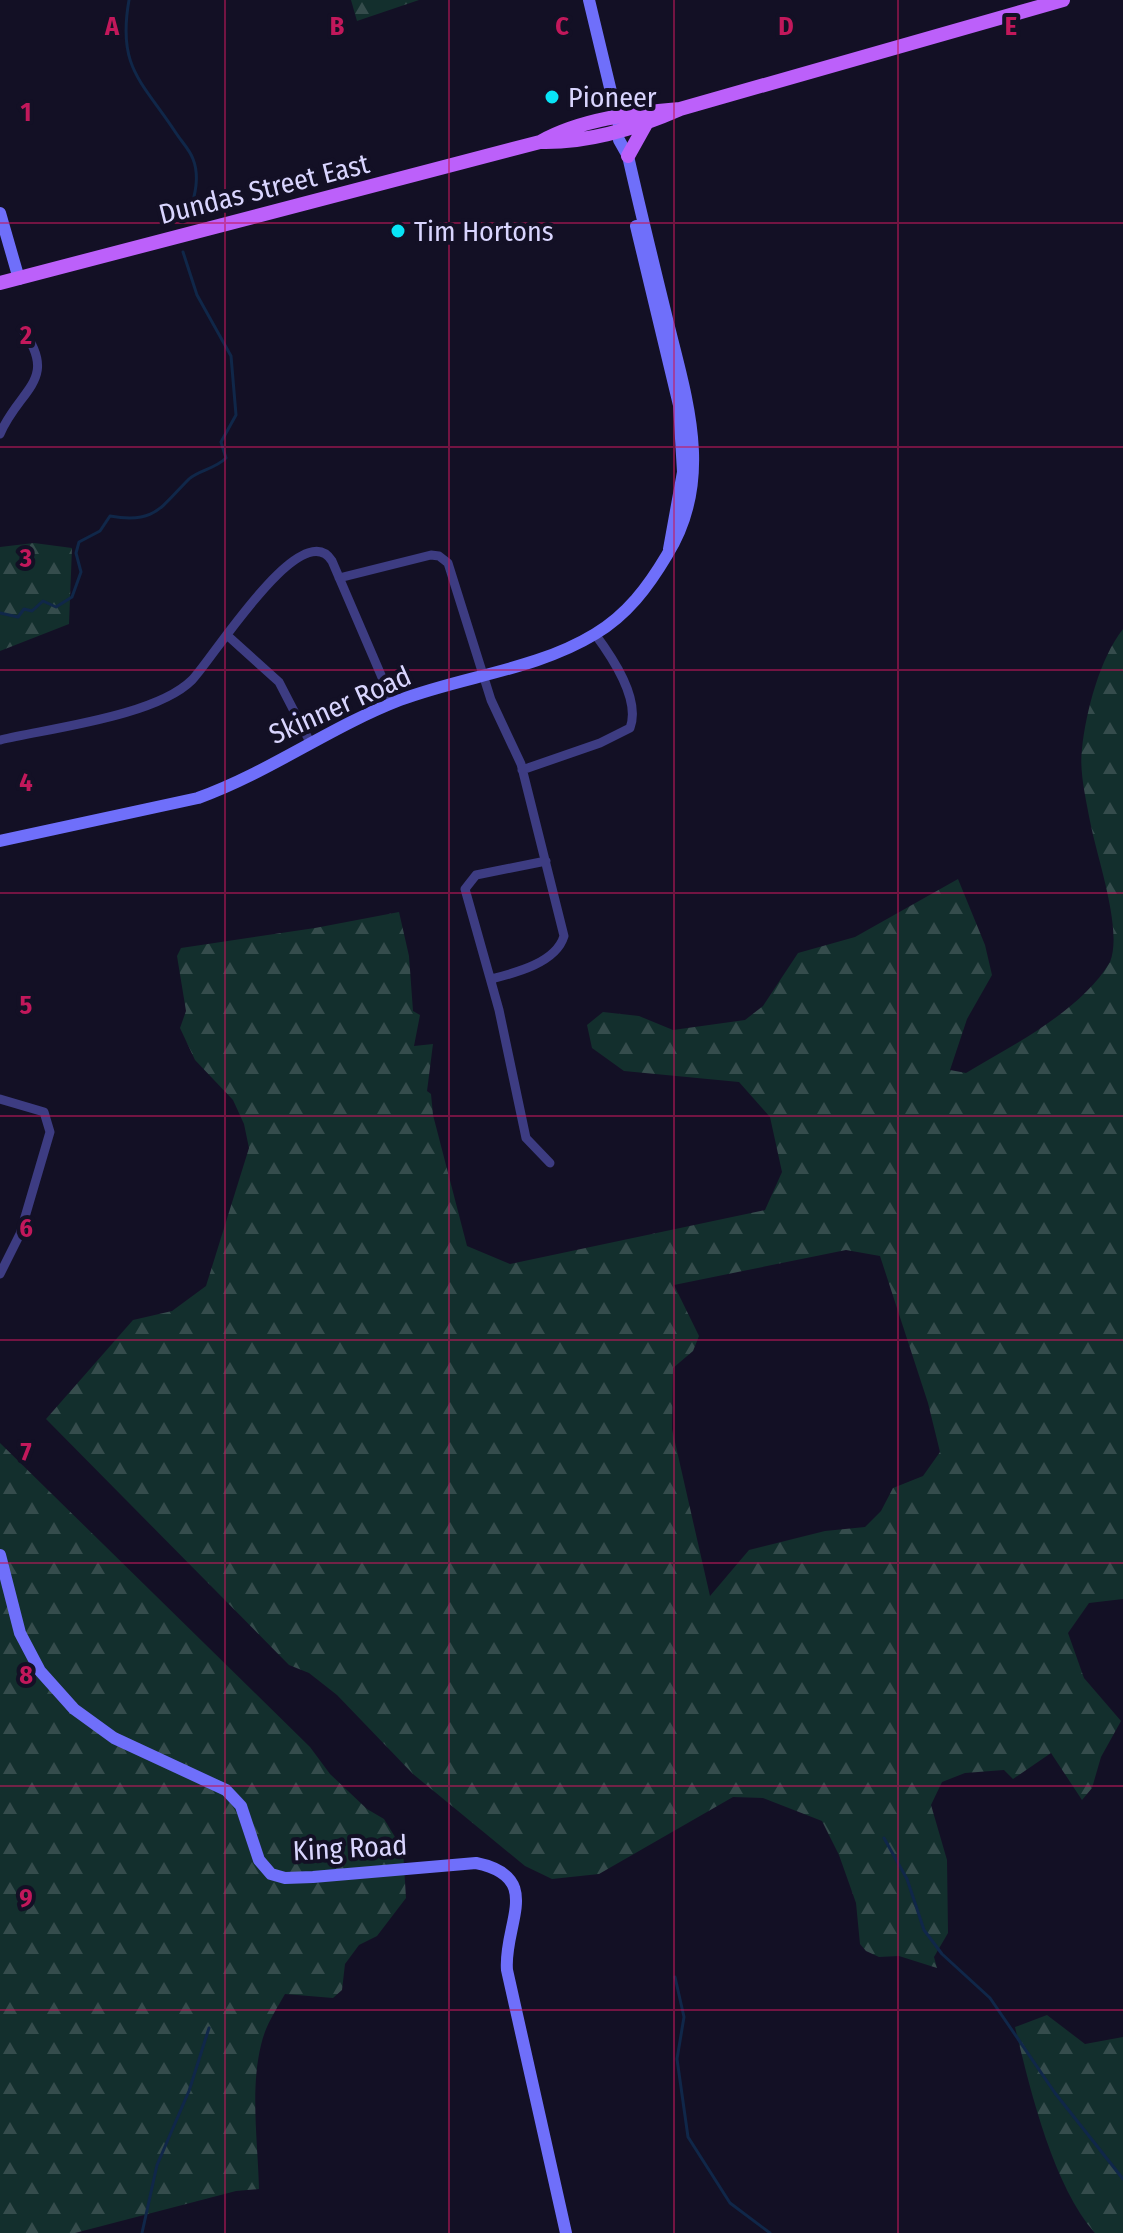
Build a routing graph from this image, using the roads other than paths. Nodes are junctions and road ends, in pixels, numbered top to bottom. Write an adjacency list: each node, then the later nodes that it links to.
1 (589, 0): 5 (street)
2 (1063, 0): 3 (main road, Dundas Street East)
3 (680, 109): 4 (main road, Dundas Street East); 5 (main road, Dundas Street East)
4 (647, 122): 5 (main road, Dundas Street East); 6 (main road)
5 (619, 129): 6 (street, Skinner Road); 8 (main road, Dundas Street East); 12 (street, Skinner Road)
6 (628, 156): 12 (street, Skinner Road)
7 (0, 213): 8 (street)
8 (19, 279): 9 (main road, Dundas Street East)
9 (0, 283)
10 (22, 329): 11 (street)
11 (0, 434)
12 (667, 555): 14 (street, Skinner Road)
13 (339, 578): 15 (street); 16 (street); 17 (street)
14 (595, 634): 16 (street, Skinner Road); 20 (street)
15 (228, 636): 18 (street); 19 (street)
16 (482, 675): 17 (street, Skinner Road); 20 (street)
17 (393, 703): 19 (street, Skinner Road)
18 (0, 740)
19 (310, 742): 21 (street, Skinner Road)
20 (522, 770): 22 (street)
21 (0, 841)
22 (546, 861): 23 (street); 23 (street)
23 (491, 979): 25 (street)
24 (0, 1099): 26 (street)
25 (550, 1163)
26 (0, 1274)
27 (0, 1555): 28 (street, King Road)
28 (566, 2233)

